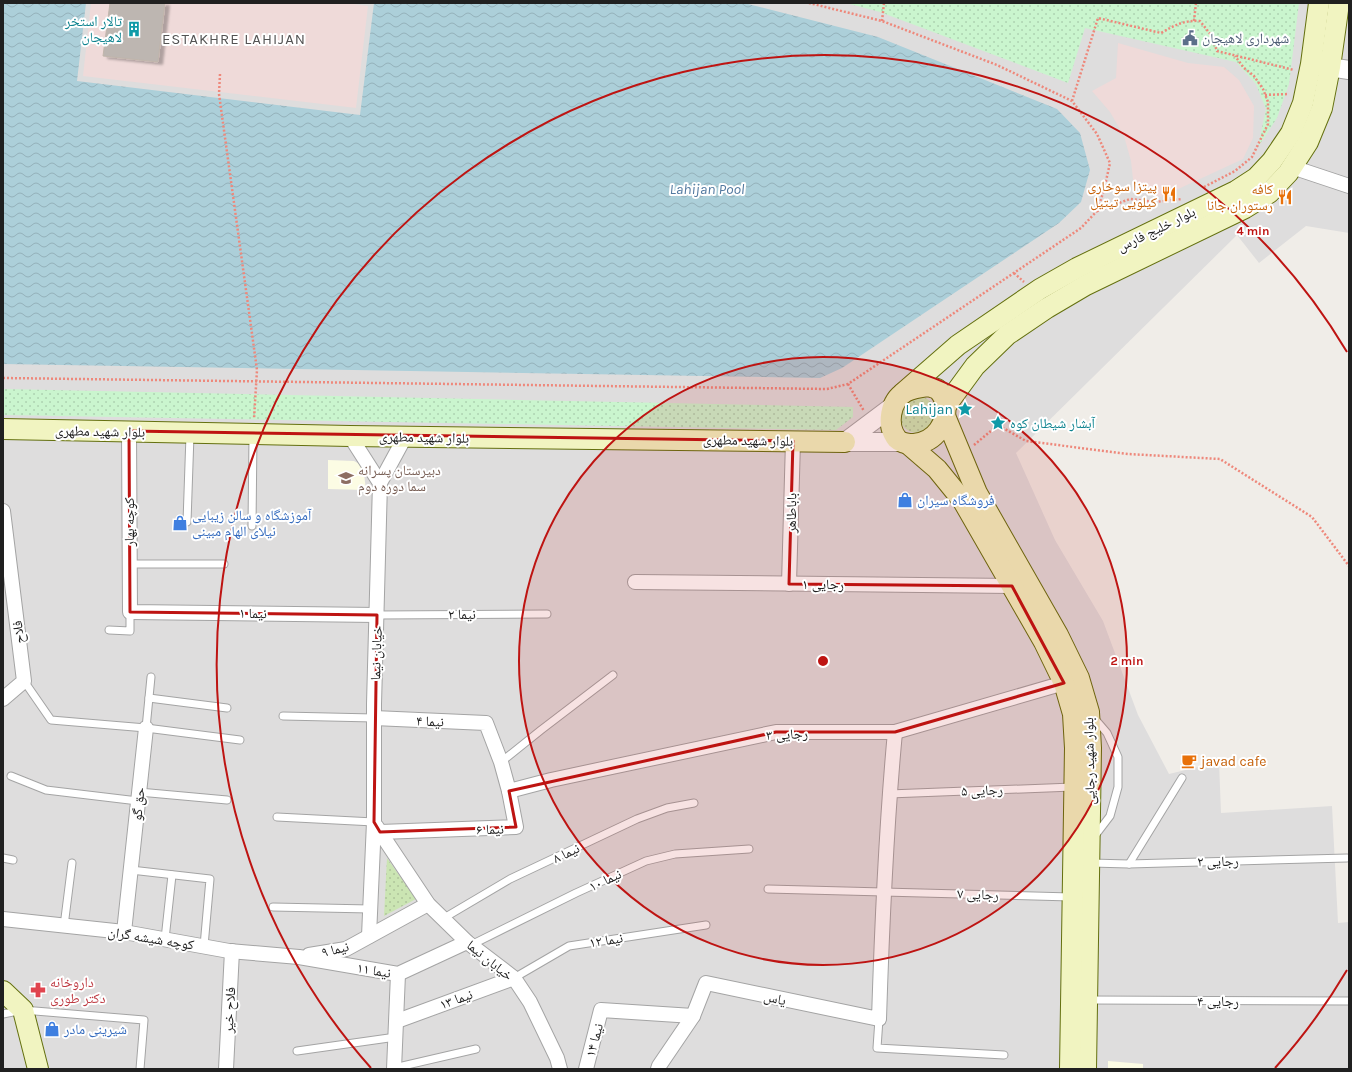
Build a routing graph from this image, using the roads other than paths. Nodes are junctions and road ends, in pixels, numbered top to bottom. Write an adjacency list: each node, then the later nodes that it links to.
1 (1319, 3): 3 (main road, بلوار خلیج فارس)
2 (1339, 3): 3 (main road, بلوار خلیج فارس)
3 (1325, 69): 4 (main road, بلوار خلیج فارس); 6 (main road, بلوار خلیج فارس)
4 (1292, 167): 5 (street); 7 (main road, بلوار خلیج فارس)
5 (1349, 186)
6 (898, 400): 7 (main road); 15 (street); 16 (main road)
7 (945, 411): 16 (main road); 37 (main road, بلوار شهید رجایی)
8 (3, 429): 9 (main road, بلوار شهید مطهری)
9 (129, 431): 10 (main road, بلوار شهید مطهری); 21 (street, کوچه بهار)
10 (190, 432): 11 (main road, بلوار شهید مطهری); 19 (lane)
11 (253, 434): 12 (main road, بلوار شهید مطهری); 20 (lane)
12 (350, 436): 13 (main road, بلوار شهید مطهری); 17 (street)
13 (405, 437): 14 (main road, بلوار شهید مطهری); 17 (street, خیابان نیما)
14 (793, 441): 15 (main road, بلوار شهید مطهری); 24 (street, باباطاهر)
15 (845, 442): 16 (street)
16 (905, 443): 25 (main road, بلوار شهید رجایی)
17 (380, 483): 27 (street, خیابان نیما)
18 (3, 510): 32 (street, فلاح)
19 (187, 522)
20 (252, 526)
21 (130, 564): 22 (lane); 26 (street, کوچه بهار)
22 (224, 564)
23 (635, 582): 24 (street, رجایی ۱)
24 (790, 584): 25 (street, رجایی ۱)
25 (1012, 586): 33 (main road, بلوار شهید رجایی)
26 (130, 612): 27 (street, نیما ۱); 29 (lane)
27 (377, 614): 28 (lane, نیما ۲); 39 (street, خیابان نیما)
28 (547, 614)
29 (109, 630)
30 (613, 675): 44 (lane)
31 (151, 677): 34 (lane, حق گو)
32 (24, 681): 35 (street); 41 (lane)
33 (1064, 684): 42 (street, رجایی ۳); 47 (main road, بلوار شهید رجایی)
34 (149, 698): 36 (lane); 41 (lane, حق گو)
35 (3, 699)
36 (226, 708)
37 (1088, 712): 55 (main road, بلوار شهید رجایی); 55 (lane)
38 (283, 716): 39 (lane)
39 (374, 718): 40 (street, نیما ۴); 54 (street, خیابان نیما)
40 (486, 723): 44 (street, نیما ۶)
41 (146, 728): 43 (lane); 50 (street, حق گو)
42 (895, 732): 48 (street, رجایی ۳); 49 (street)
43 (240, 740)
44 (501, 762): 48 (street, نیما ۶)
45 (11, 776): 50 (lane)
46 (1182, 778): 62 (lane)
47 (1074, 787): 49 (lane, رجایی ۵); 61 (main road, بلوار شهید رجایی)
48 (509, 791): 54 (street, نیما ۶)
49 (889, 794): 66 (street)
50 (138, 796): 51 (lane); 63 (street, حق گو)
51 (227, 800)
52 (694, 803): 71 (lane, نیما ۸)
53 (277, 816): 54 (lane)
54 (377, 827): 68 (street, خیابان نیما); 70 (street, خیابان نیما)
55 (1089, 844): 61 (main road, بلوار شهید رجایی)
56 (749, 849): 78 (lane, نیما ۱۰)
57 (3, 858): 59 (lane)
58 (1347, 858): 62 (lane, رجایی ۲)
59 (13, 860)
60 (72, 863): 74 (lane)
61 (1081, 863): 62 (lane, رجایی ۲); 67 (main road, بلوار شهید رجایی); 85 (main road, بلوار شهید رجایی)
62 (1129, 864)
63 (131, 870): 64 (lane); 75 (street, حق گو)
64 (172, 875): 77 (lane); 79 (lane)
65 (768, 889): 66 (lane, رجایی ۷)
66 (883, 891): 67 (lane, رجایی ۷); 90 (street)
67 (1073, 897): 103 (main road, بلوار شهید رجایی)
68 (428, 904): 71 (street, خیابان نیما); 76 (street, نیما ۹)
69 (273, 907): 70 (lane)
70 (370, 909): 76 (street, خیابان نیما)
71 (444, 918): 78 (street, خیابان نیما)
72 (3, 919): 74 (street, کوچه شیشه گران)
73 (706, 925): 83 (lane, نیما ۱۲)
74 (64, 926): 75 (street, کوچه شیشه گران)
75 (124, 932): 77 (street, کوچه شیشه گران)
76 (369, 936): 81 (street, نیما ۹)
77 (165, 939): 79 (street, کوچه شیشه گران)
78 (469, 943): 82 (street, نیما ۱۱); 83 (street, خیابان نیما)
79 (204, 946): 80 (street, کوچه شیشه گران)
80 (232, 951): 81 (street, کوچه شیشه گران); 99 (street, فلاح خیر)
81 (299, 957): 82 (street, نیما ۱۱)
82 (398, 974): 91 (street)
83 (514, 978): 91 (street, نیما ۱۳); 100 (street, خیابان نیما)
84 (3, 990): 87 (main road)
85 (1087, 1000): 86 (lane, رجایی ۴); 104 (main road, بلوار شهید رجایی)
86 (1349, 1001)
87 (23, 1010): 88 (lane); 97 (main road); 98 (lane)
88 (3, 1014)
89 (693, 1016): 90 (street, یاس); 101 (street, نیما ۱۴); 102 (street)
90 (879, 1019): 95 (lane)
91 (397, 1021): 92 (street)
92 (396, 1037): 94 (lane); 96 (street)
93 (476, 1049): 96 (lane)
94 (297, 1051)
95 (1004, 1055)
96 (394, 1068)
97 (38, 1069)
98 (140, 1069)
99 (226, 1069)
100 (560, 1069)
101 (586, 1069)
102 (658, 1069)
103 (1070, 1069)
104 (1086, 1069)

